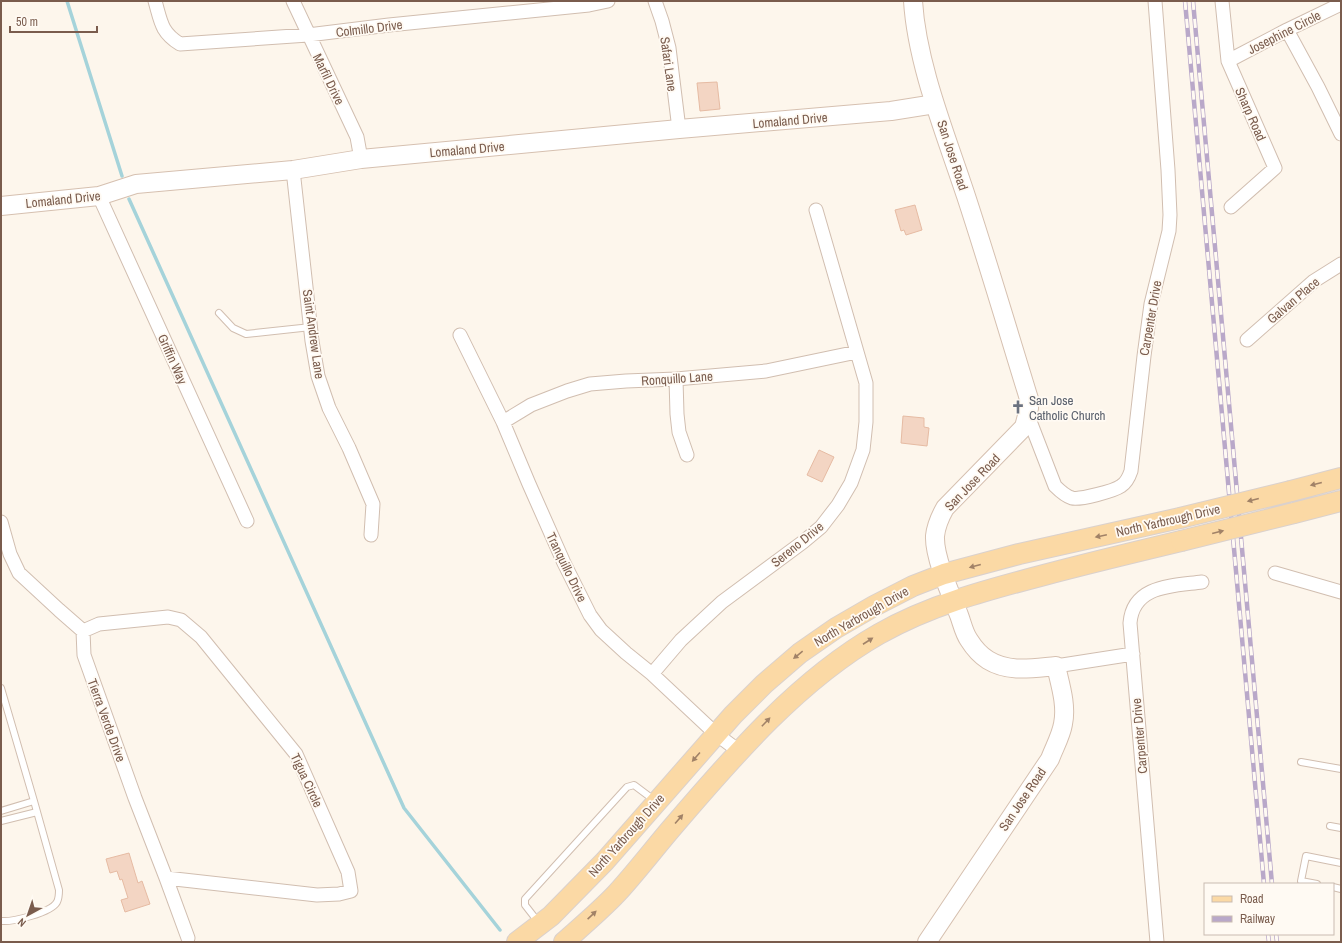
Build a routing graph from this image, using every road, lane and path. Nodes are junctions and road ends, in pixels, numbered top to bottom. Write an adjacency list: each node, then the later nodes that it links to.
1 (155, 1): 10 (street, Colmillo Drive)
2 (293, 1): 10 (street, Marfil Drive)
3 (608, 1): 10 (street, Colmillo Drive)
4 (655, 1): 13 (street, Safari Lane)
5 (912, 1): 12 (street, San Jose Road)
6 (1155, 1): 28 (street, Carpenter Drive)
7 (1222, 1): 11 (street, Sharp Road)
8 (1341, 4): 9 (street, Josephine Circle)
9 (1287, 30): 11 (street, Josephine Circle); 14 (street)
10 (308, 35): 15 (street, Marfil Drive)
11 (1228, 61): 19 (street, Sharp Road)
12 (936, 104): 13 (street, Lomaland Drive); 28 (street, San Jose Road)
13 (679, 128): 15 (street, Lomaland Drive)
14 (1341, 134)
15 (361, 159): 16 (street, Lomaland Drive)
16 (293, 170): 17 (street, Lomaland Drive); 23 (street, Saint Andrew Lane)
17 (99, 196): 18 (street, Lomaland Drive); 33 (street, Griffin Way)
18 (1, 206)
19 (1231, 207)
20 (816, 210): 26 (street, Sereno Drive)
21 (1341, 264): 25 (street, Galvan Place)
22 (219, 313): 23 (lane)
23 (311, 327): 35 (street, Saint Andrew Lane)
24 (460, 334): 29 (street, Tranquillo Drive)
25 (1247, 340)
26 (857, 352): 27 (street, Ronquillo Lane); 44 (street, Sereno Drive)
27 (676, 379): 29 (street, Ronquillo Lane); 30 (street)
28 (1028, 416): 37 (street, San Jose Road)
29 (503, 422): 44 (street, Tranquillo Drive)
30 (687, 454)
31 (1341, 478): 37 (main road, North Yarbrough Drive, one-way to 37, bridge)
32 (1341, 501): 40 (main road, North Yarbrough Drive, one-way to 32, bridge)
33 (248, 521)
34 (1, 522): 41 (street)
35 (372, 535)
36 (1275, 573): 39 (street)
37 (944, 574): 40 (street, San Jose Road); 46 (main road, North Yarbrough Drive, one-way to 46)
38 (1202, 582): 42 (street, Carpenter Drive)
39 (1341, 592)
40 (953, 601): 43 (street, San Jose Road); 47 (main road, North Yarbrough Drive, one-way to 40)
41 (83, 631): 58 (street, Tierra Verde Drive); 58 (street, Tigua Circle)
42 (1133, 654): 43 (street); 67 (street, Carpenter Drive)
43 (1056, 666): 66 (street, San Jose Road)
44 (652, 674): 46 (street, Tranquillo Drive)
45 (1, 688): 50 (lane)
46 (716, 734): 47 (street, Tranquillo Drive); 51 (main road, North Yarbrough Drive, one-way to 51)
47 (739, 751): 65 (main road, North Yarbrough Drive, one-way to 47)
48 (1301, 762): 49 (lane)
49 (1341, 769)
50 (34, 801): 52 (lane); 53 (lane)
51 (657, 802): 61 (main road, North Yarbrough Drive); 61 (lane)
52 (1, 811)
53 (37, 812): 54 (lane); 60 (lane)
54 (1, 821)
55 (1330, 826): 56 (lane)
56 (1341, 828)
57 (1341, 862): 59 (lane)
58 (166, 878): 62 (street, Tierra Verde Drive)
59 (1312, 883)
60 (1, 921)
61 (540, 924): 63 (main road, North Yarbrough Drive); 64 (main road)
62 (188, 938)
63 (516, 942)
64 (554, 942)
65 (564, 942)
66 (927, 942)
67 (1157, 942)

